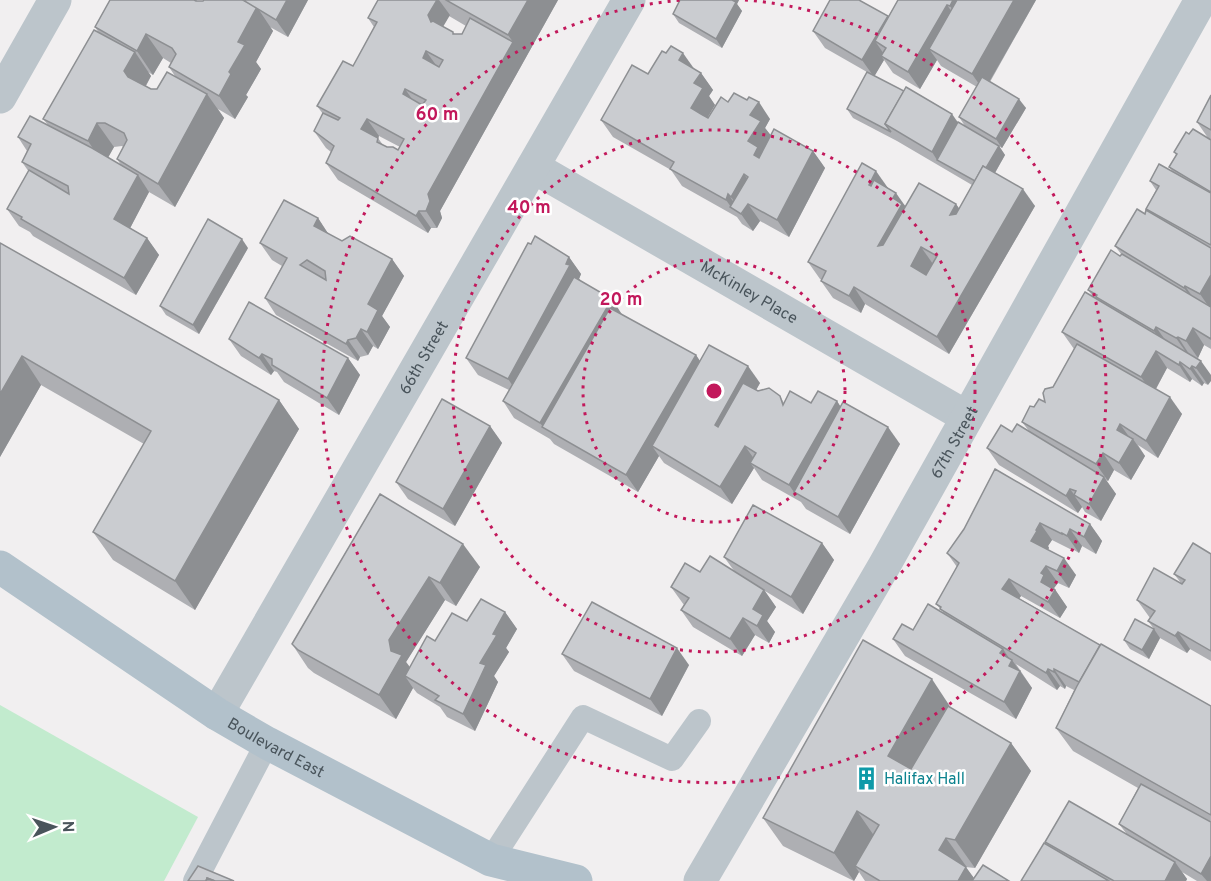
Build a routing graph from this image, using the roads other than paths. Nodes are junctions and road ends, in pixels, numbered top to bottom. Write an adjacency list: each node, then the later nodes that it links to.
1 (54, 0): 4 (street)
2 (629, 0): 5 (street, 66th Street)
3 (1201, 0): 6 (street, 67th Street)
4 (0, 97)
5 (533, 167): 6 (street, McKinley Place); 8 (street, 66th Street)
6 (967, 417): 14 (street, 67th Street)
7 (0, 567): 8 (main road, Boulevard East)
8 (217, 714): 10 (main road, Boulevard East)
9 (699, 721): 11 (lane)
10 (267, 743): 11 (main road, Boulevard East); 12 (lane)
11 (491, 860): 13 (main road, Boulevard East)
12 (195, 881)
13 (576, 881)
14 (700, 881)

